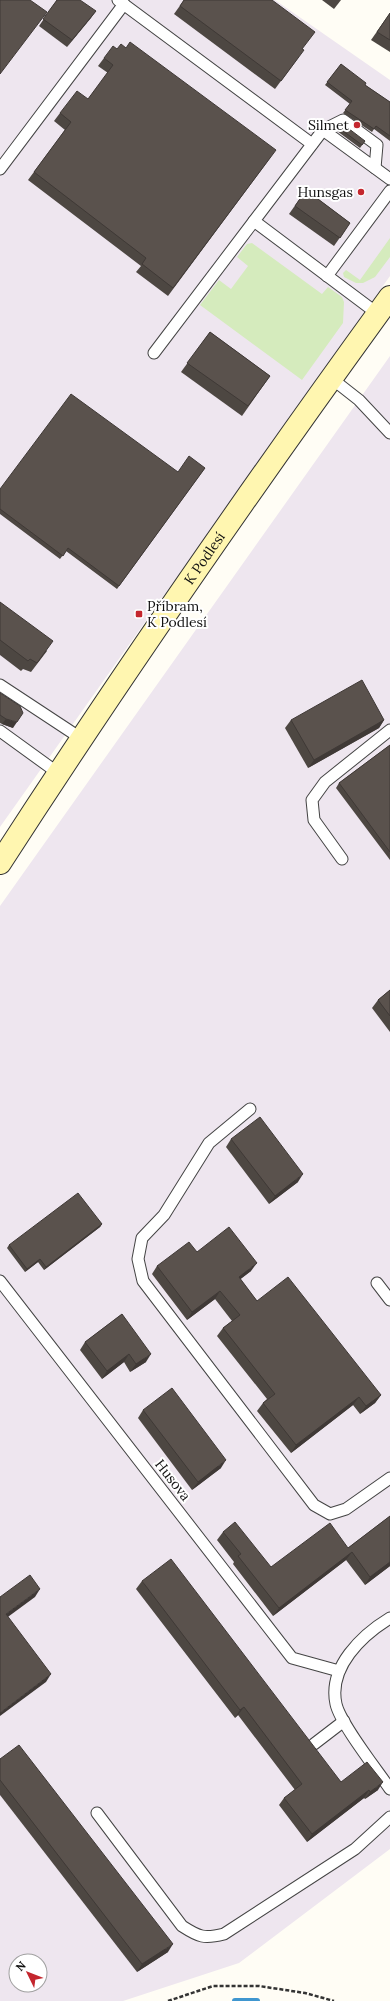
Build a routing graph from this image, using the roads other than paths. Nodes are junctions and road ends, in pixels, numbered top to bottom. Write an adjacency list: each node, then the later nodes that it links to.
1 (121, 2): 3 (lane); 5 (lane)
2 (323, 130): 3 (lane); 4 (lane); 4 (lane)
3 (312, 144): 8 (lane)
4 (375, 168): 6 (lane)
5 (0, 169)
6 (390, 179)
7 (390, 192): 9 (lane)
8 (254, 221): 9 (lane); 11 (lane)
9 (327, 276): 10 (lane)
10 (384, 306): 12 (street, K Podlesí)
11 (154, 353)
12 (331, 378): 13 (lane); 17 (street, K Podlesí)
13 (390, 433)
14 (0, 685): 17 (lane)
15 (390, 730): 19 (lane)
16 (0, 731): 18 (lane)
17 (82, 739): 18 (street, K Podlesí)
18 (58, 773): 20 (street, K Podlesí)
19 (342, 859)
20 (0, 863)
21 (250, 1109): 25 (lane)
22 (0, 1281): 27 (lane, Husova)
23 (377, 1283): 24 (lane)
24 (390, 1300)
25 (390, 1478)
26 (390, 1618): 27 (lane)
27 (339, 1671): 28 (lane)
28 (344, 1721): 29 (lane); 30 (lane)
29 (314, 1744)
30 (390, 1789)
31 (97, 1813): 32 (lane)
32 (390, 1817)

